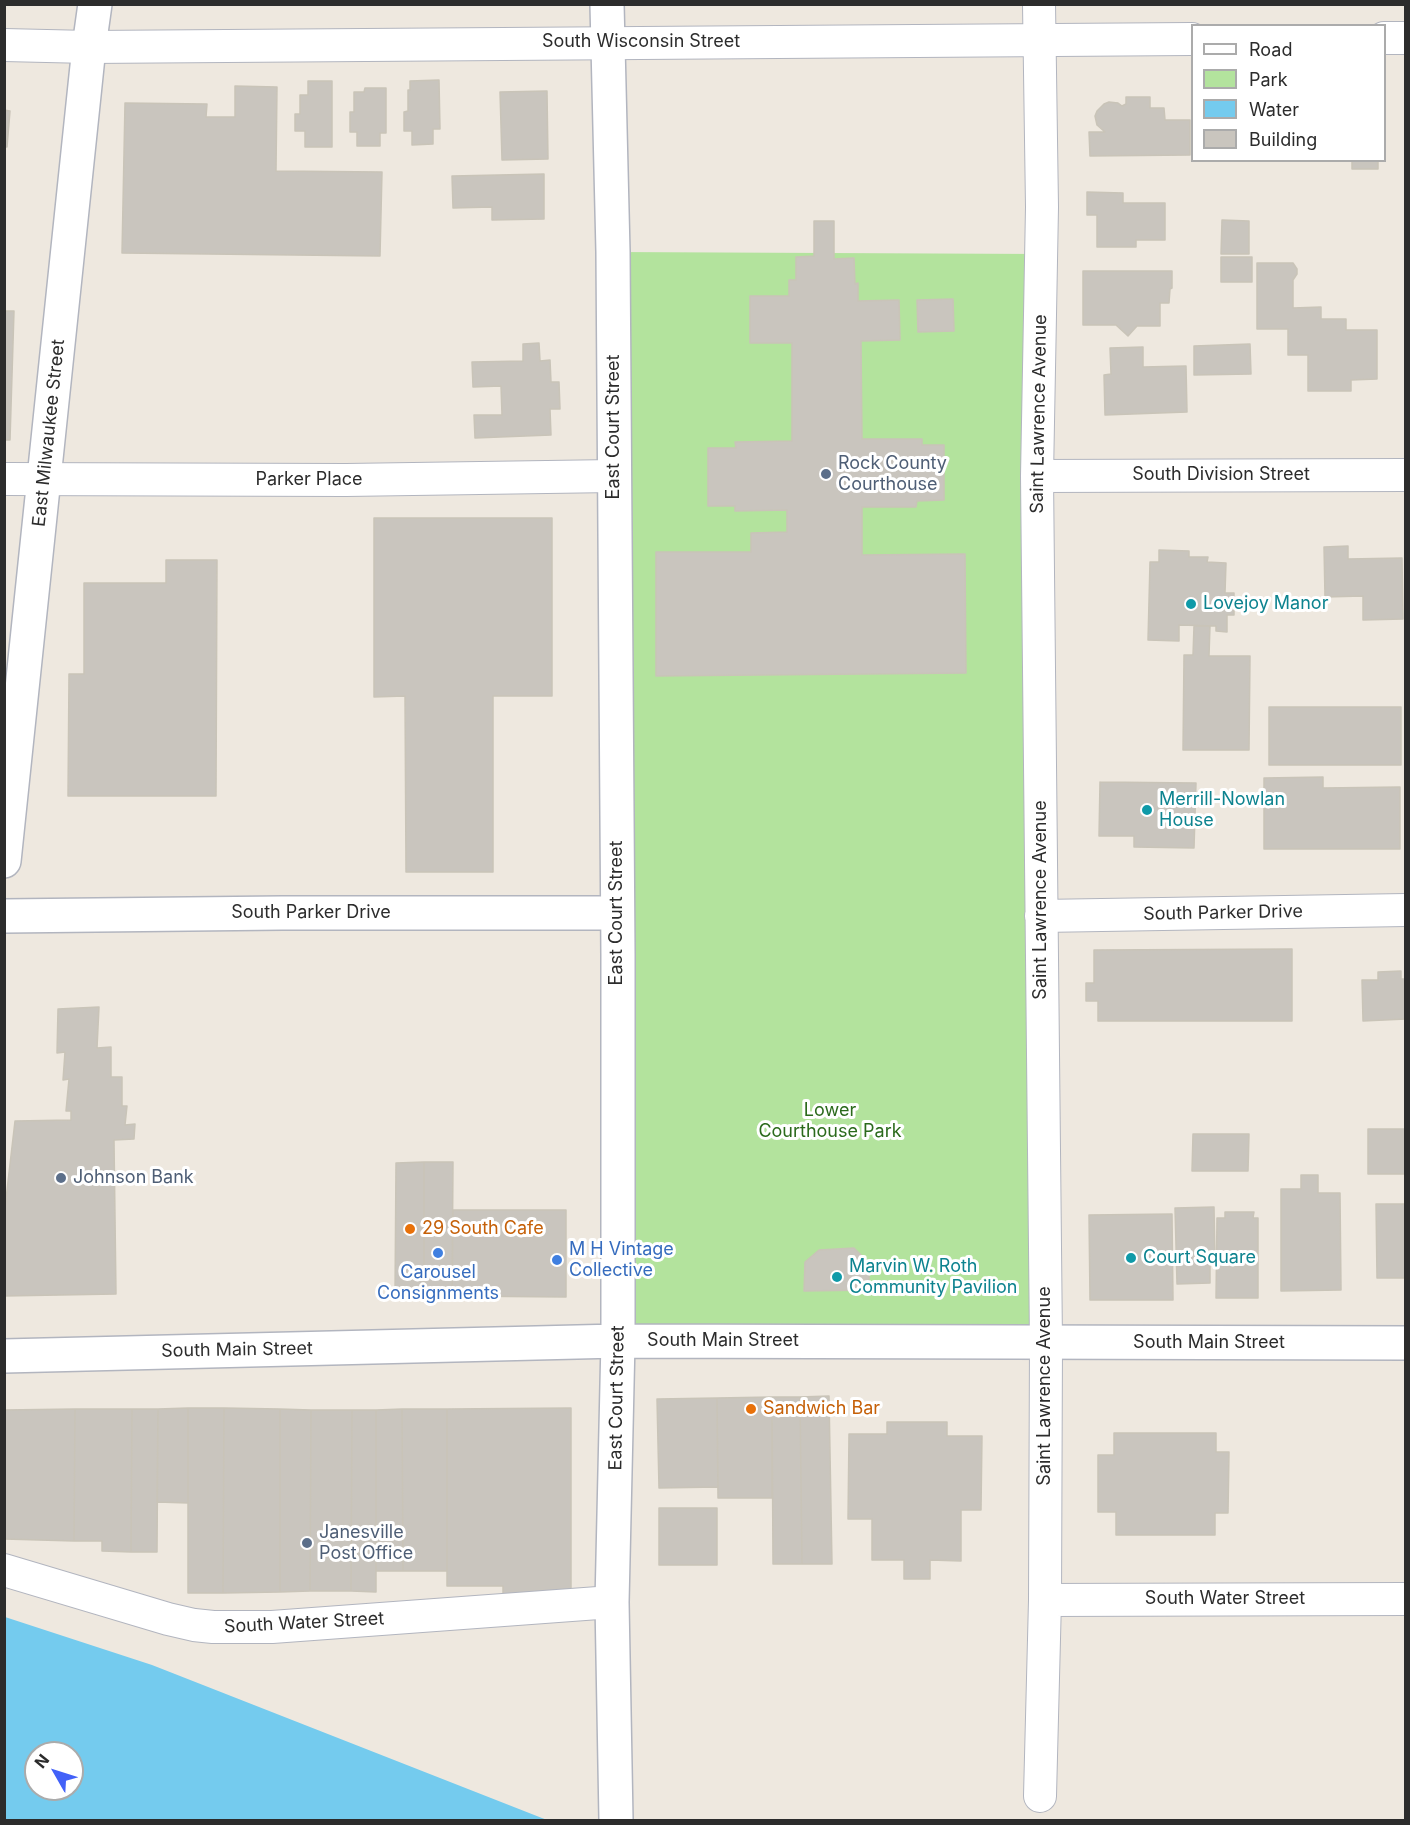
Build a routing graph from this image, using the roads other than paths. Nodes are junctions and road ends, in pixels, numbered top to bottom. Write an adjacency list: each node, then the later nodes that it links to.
1 (95, 4): 10 (main road, East Milwaukee Street)
2 (607, 4): 8 (main road, East Court Street)
3 (1039, 4): 7 (street, Saint Lawrence Avenue)
4 (1386, 38): 5 (street)
5 (1406, 38)
6 (1191, 39): 7 (street, South Wisconsin Street)
7 (1040, 40): 8 (street, South Wisconsin Street); 13 (street, Saint Lawrence Avenue)
8 (607, 42): 10 (street, South Wisconsin Street); 12 (main road, East Court Street)
9 (4, 45): 10 (street, South Wisconsin Street)
10 (89, 47): 15 (main road, East Milwaukee Street)
11 (1406, 475): 13 (street, South Division Street)
12 (614, 476): 15 (street, Parker Place); 18 (main road, East Court Street)
13 (1037, 476): 20 (street, Saint Lawrence Avenue)
14 (4, 479): 15 (street, Parker Place)
15 (44, 480): 16 (main road, East Milwaukee Street)
16 (4, 861)
17 (1406, 910): 20 (street, South Parker Drive)
18 (617, 913): 19 (main road, South Parker Drive); 21 (main road, East Court Street)
19 (4, 916)
20 (1041, 916): 22 (street, Saint Lawrence Avenue)
21 (618, 1341): 22 (main road, South Main Street); 24 (main road, South Main Street); 28 (main road, East Court Street)
22 (1046, 1343): 23 (main road, South Main Street); 27 (street, Saint Lawrence Avenue)
23 (1406, 1343)
24 (4, 1356)
25 (4, 1570): 28 (street, South Water Street)
26 (1406, 1599): 27 (street, South Water Street)
27 (1045, 1600): 29 (street, Saint Lawrence Avenue)
28 (612, 1602): 30 (main road, East Court Street)
29 (1040, 1796)
30 (616, 1821)

